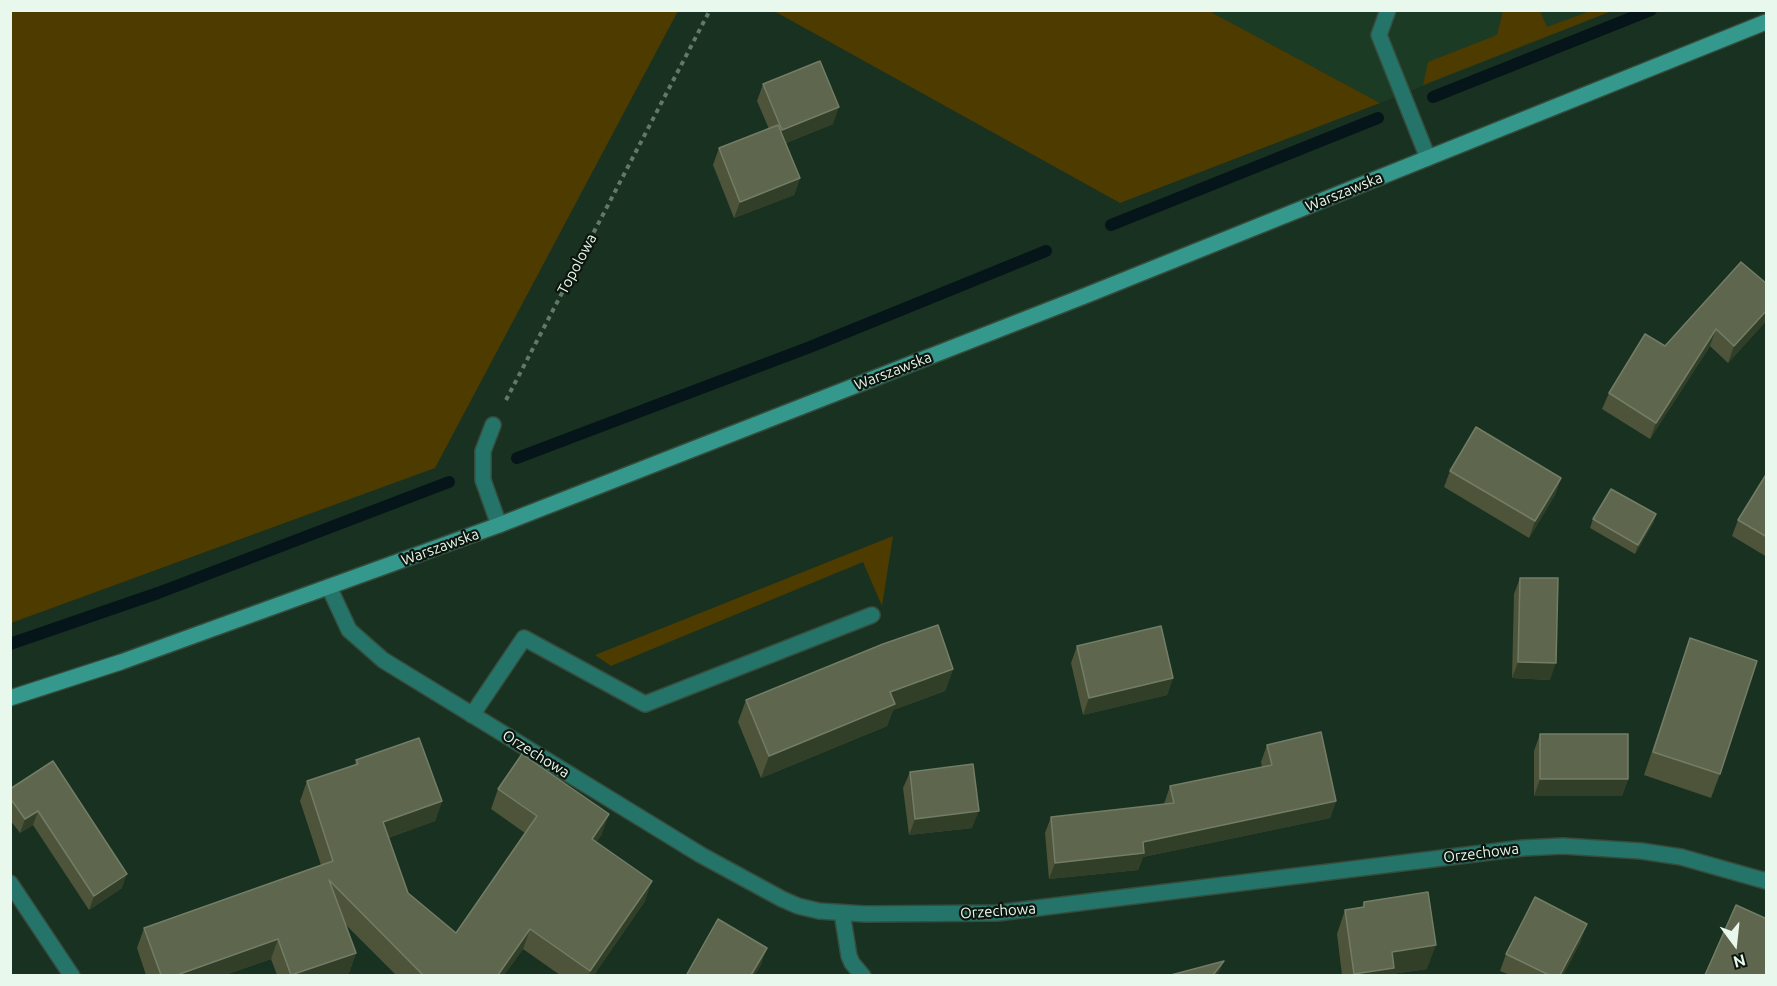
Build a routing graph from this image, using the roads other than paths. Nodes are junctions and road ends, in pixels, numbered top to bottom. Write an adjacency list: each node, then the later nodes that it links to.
1 (1388, 10): 3 (street)
2 (1767, 22): 3 (main road, Warszawska)
3 (1428, 158): 5 (main road, Warszawska)
4 (493, 425): 5 (street)
5 (499, 525): 6 (main road, Warszawska)
6 (329, 587): 8 (main road, Warszawska); 9 (street, Orzechowa)
7 (872, 615): 9 (street)
8 (10, 698)
9 (472, 715): 12 (street, Orzechowa)
10 (1767, 881): 12 (street, Orzechowa)
11 (10, 883): 13 (street)
12 (842, 913): 14 (street)
13 (72, 975)
14 (863, 975)

